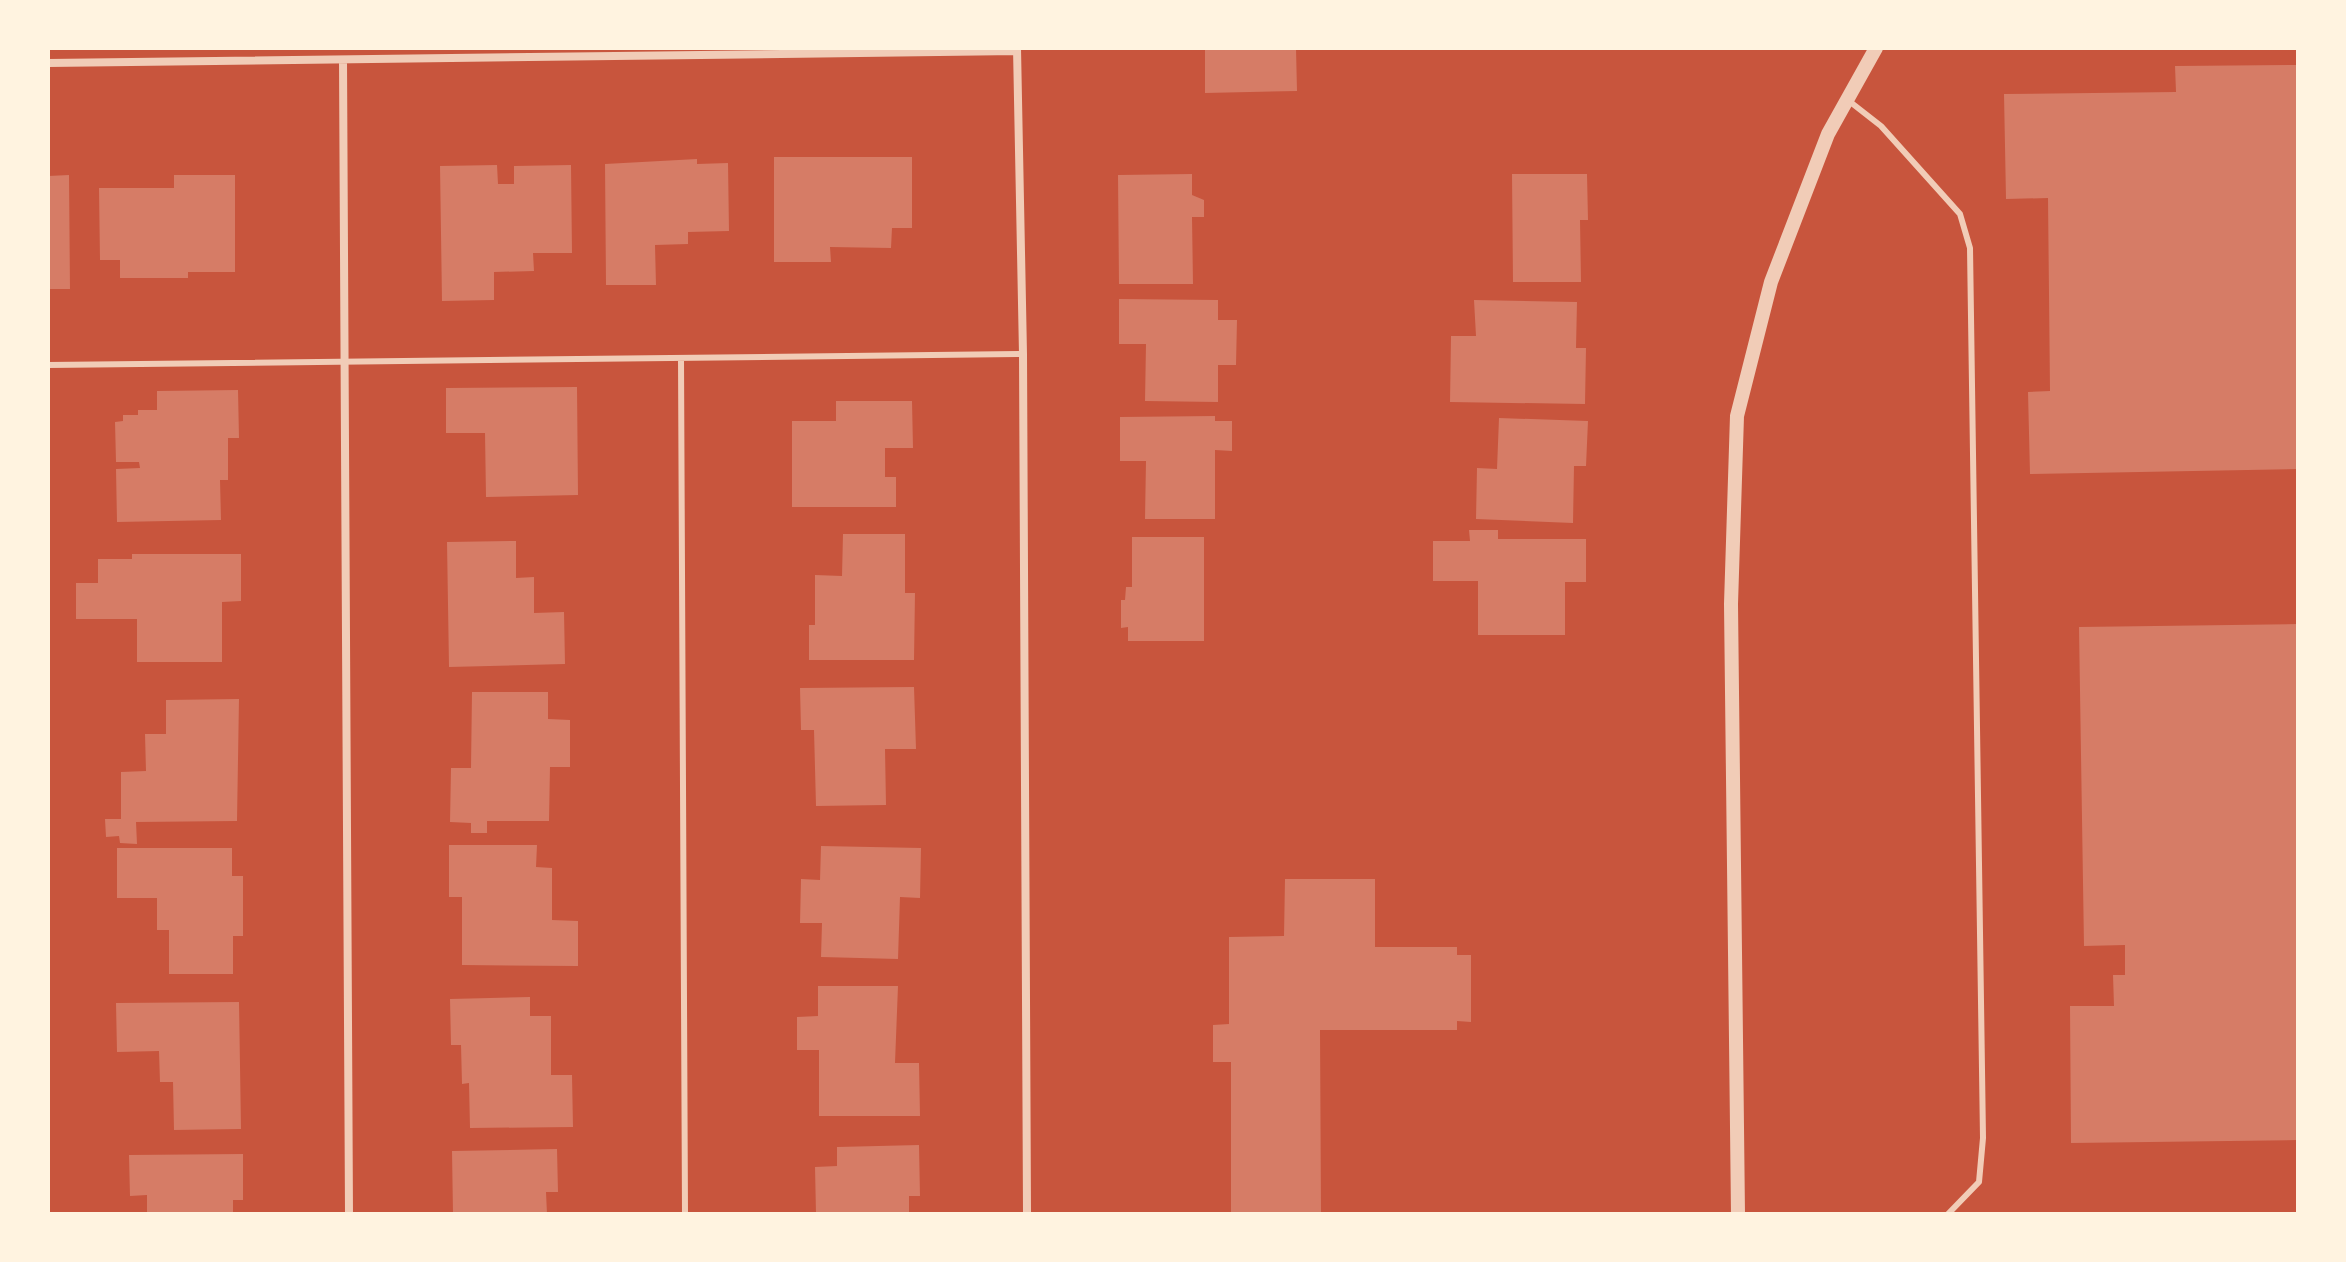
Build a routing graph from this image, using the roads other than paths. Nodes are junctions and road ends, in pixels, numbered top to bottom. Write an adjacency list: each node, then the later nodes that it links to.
1 (1876, 48): 5 (street)
2 (1017, 50): 3 (street); 6 (street)
3 (343, 60): 4 (street); 8 (street)
4 (48, 63)
5 (1847, 99): 13 (street); 14 (lane)
6 (1023, 354): 7 (lane); 12 (street)
7 (681, 358): 8 (lane); 11 (lane)
8 (342, 361): 9 (lane); 10 (street)
9 (48, 365)
10 (349, 1214)
11 (685, 1214)
12 (1027, 1214)
13 (1738, 1214)
14 (1948, 1214)

